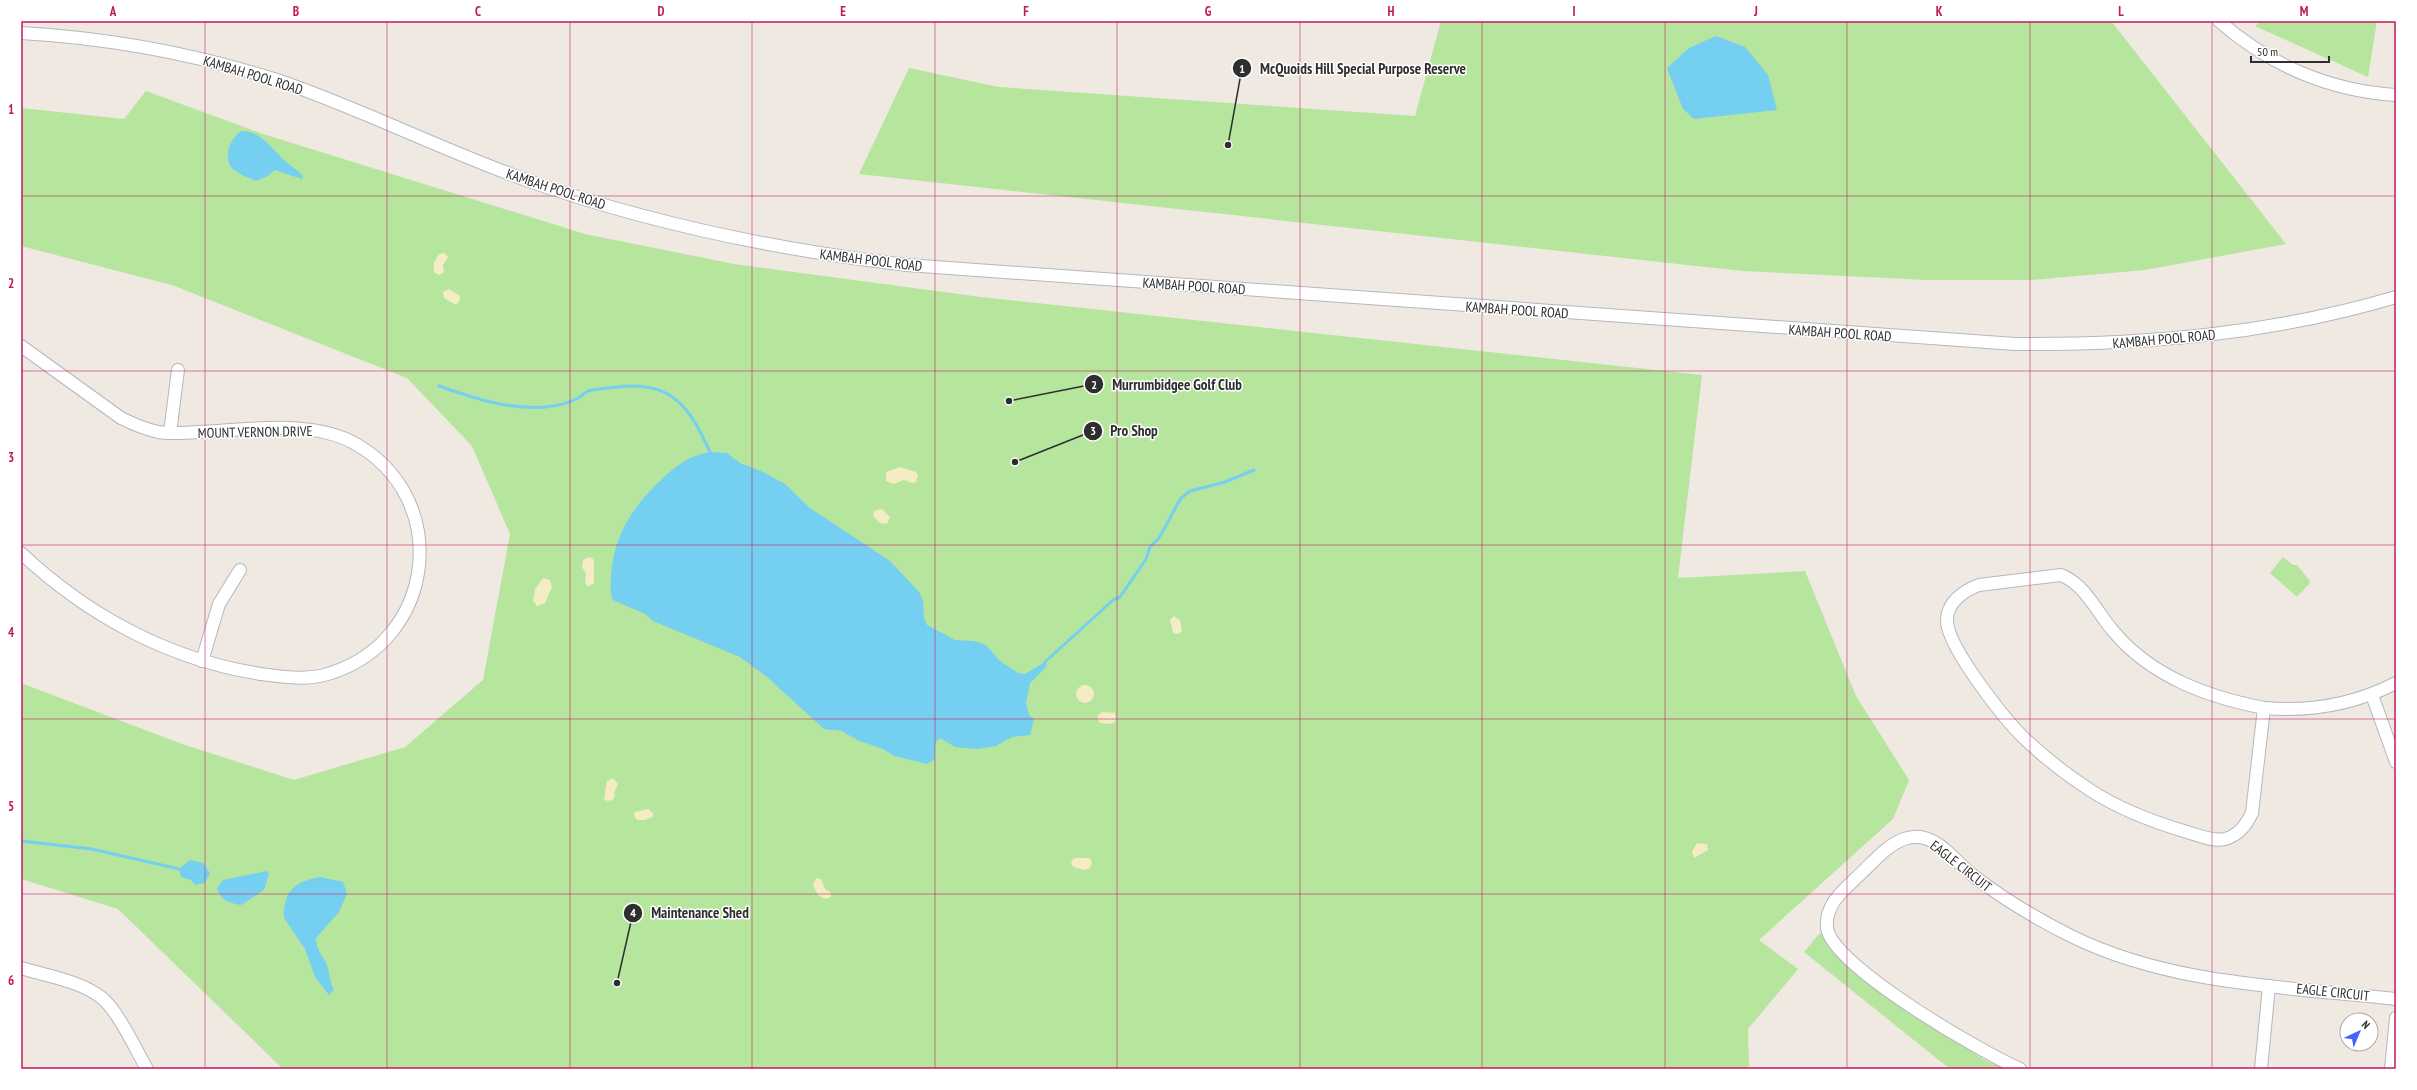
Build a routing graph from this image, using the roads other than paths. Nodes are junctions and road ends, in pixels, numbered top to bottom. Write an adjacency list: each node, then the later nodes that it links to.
1 (2219, 21): 3 (street)
2 (21, 33): 4 (street, KAMBAH POOL ROAD)
3 (2396, 95)
4 (2396, 297)
5 (21, 346): 7 (street, MOUNT VERNON DRIVE)
6 (178, 370): 7 (street)
7 (170, 433): 10 (street, MOUNT VERNON DRIVE)
8 (21, 553): 10 (street, MOUNT VERNON DRIVE)
9 (240, 570): 10 (street)
10 (202, 661)
11 (2396, 683): 12 (street)
12 (2372, 695): 13 (street); 14 (street)
13 (2264, 708): 13 (street)
14 (2396, 762)
15 (21, 968): 19 (street)
16 (2270, 986): 17 (street, EAGLE CIRCUIT); 20 (street, EAGLE CIRCUIT); 21 (street)
17 (2396, 999)
18 (2396, 1018): 22 (street)
19 (147, 1069)
20 (2020, 1069)
21 (2261, 1069)
22 (2391, 1069)

